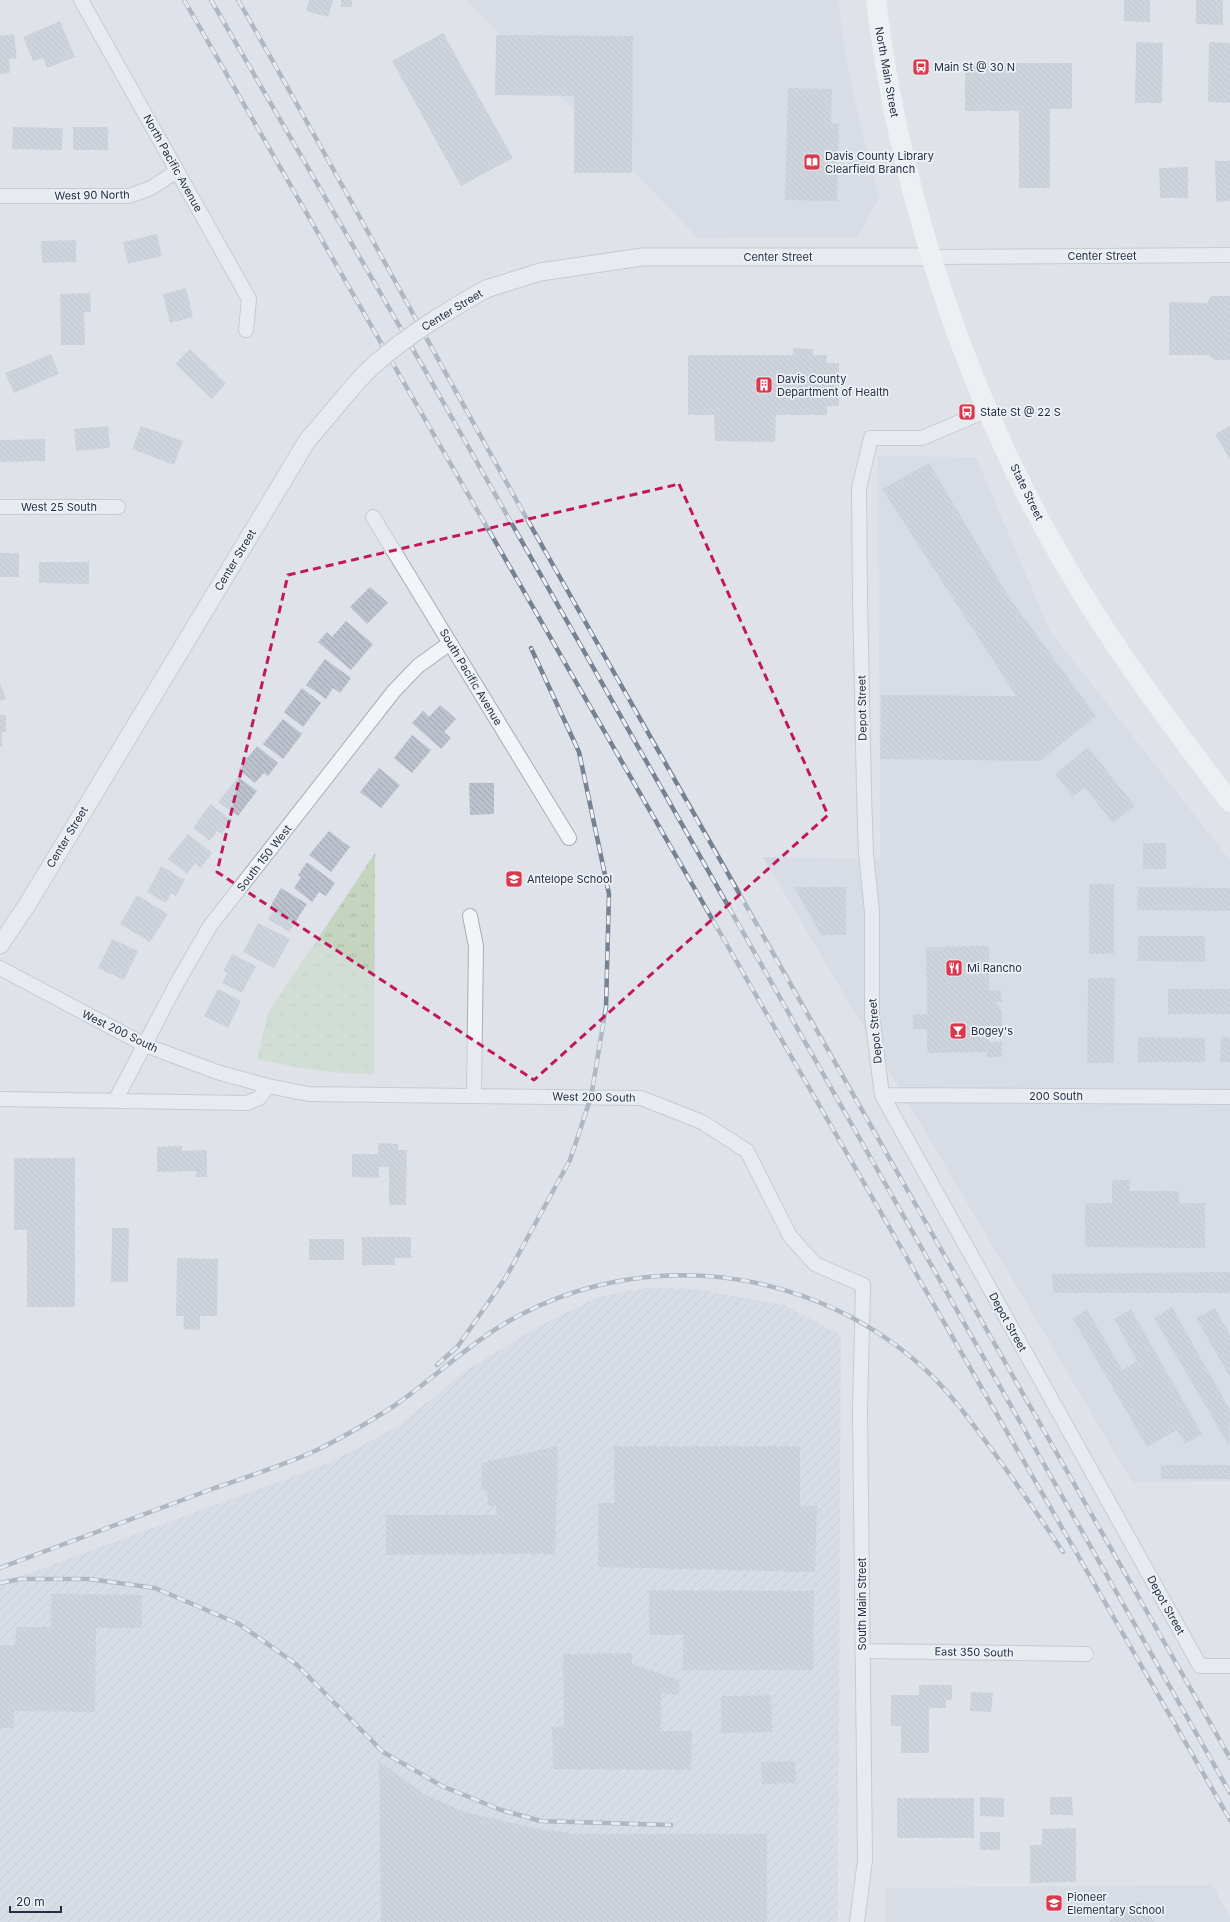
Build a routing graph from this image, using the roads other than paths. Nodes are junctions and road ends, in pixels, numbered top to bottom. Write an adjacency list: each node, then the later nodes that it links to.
1 (81, 0): 4 (street, North Pacific Avenue)
2 (876, 0): 3 (main road, North Main Street)
3 (901, 144): 7 (main road, State Street)
4 (178, 171): 5 (street, West 90 North); 8 (street, North Pacific Avenue)
5 (0, 196)
6 (1230, 255): 7 (street, Center Street)
7 (932, 257): 9 (main road, State Street); 17 (street, Center Street, bridge)
8 (246, 330)
9 (988, 410): 14 (main road, State Street); 21 (street, Depot Street)
10 (0, 507): 11 (street, West 25 South)
11 (118, 507)
12 (373, 517): 13 (street, South Pacific Avenue)
13 (450, 643): 15 (street, South Pacific Avenue); 19 (street, South 150 West)
14 (1230, 802)
15 (569, 838)
16 (470, 916): 22 (street)
17 (0, 945)
18 (0, 968): 19 (street, West 200 South)
19 (145, 1045): 20 (street, West 200 South); 25 (street, South 150 West)
20 (268, 1086): 22 (street, West 200 South); 25 (street)
21 (882, 1095): 23 (street, 200 South); 29 (street, Depot Street)
22 (474, 1096): 26 (street, West 200 South)
23 (1230, 1097)
24 (0, 1099): 25 (street)
25 (116, 1101)
26 (863, 1285): 27 (street, South Main Street)
27 (862, 1651): 28 (street, East 350 South); 30 (street, South Main Street)
28 (1086, 1654)
29 (1230, 1666)
30 (857, 1922)

